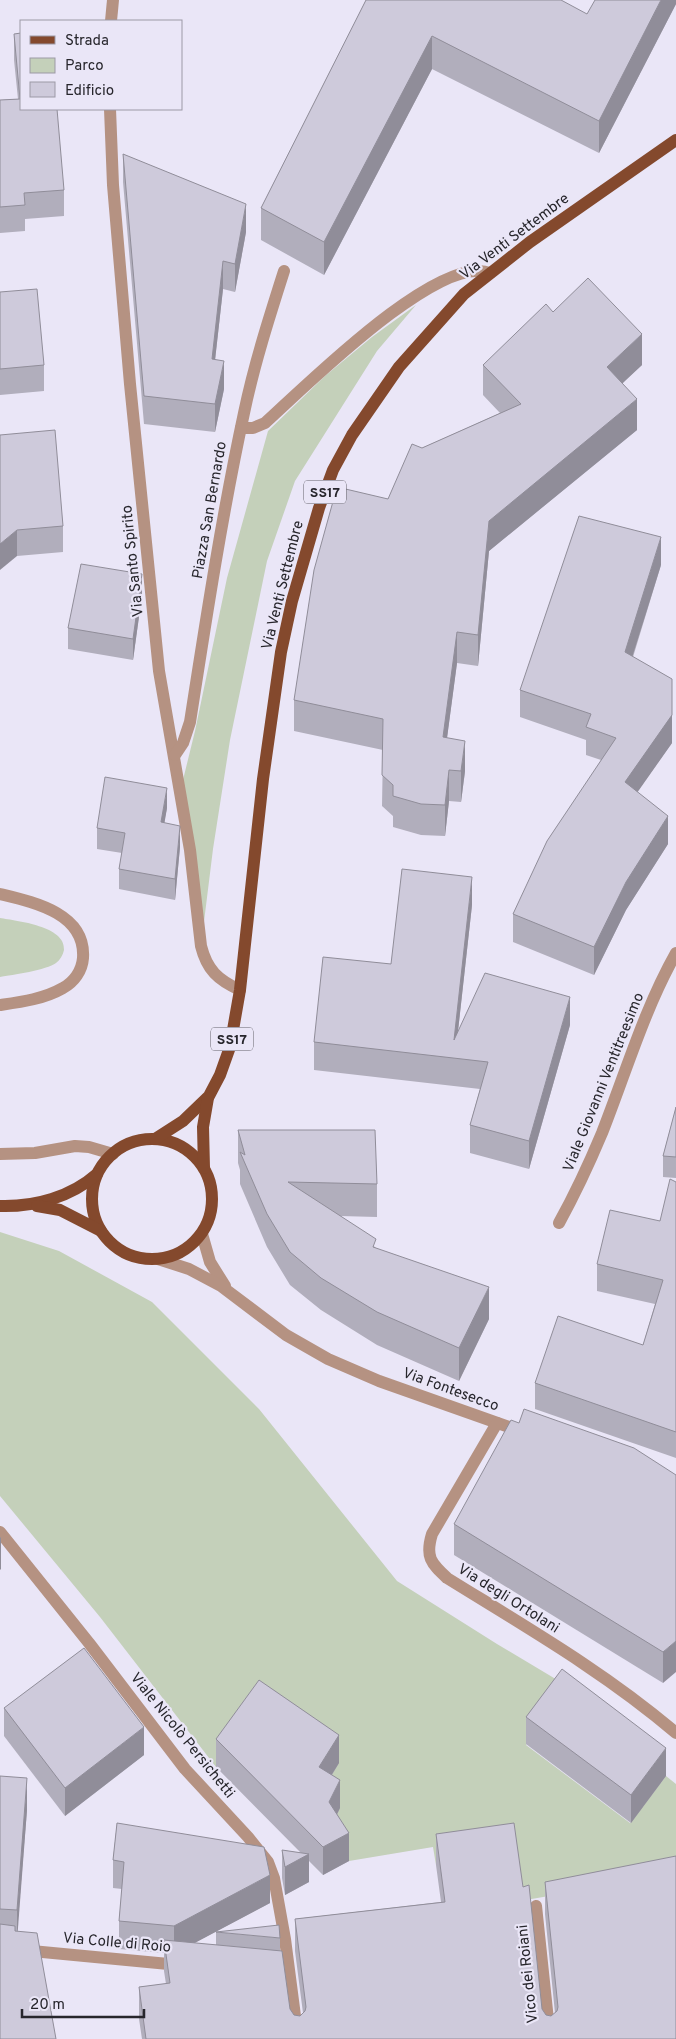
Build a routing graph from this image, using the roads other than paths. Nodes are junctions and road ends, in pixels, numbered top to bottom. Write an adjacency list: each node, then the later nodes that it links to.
1 (113, 0): 2 (street)
2 (112, 20)
3 (110, 110): 8 (street, Via Santo Spirito)
4 (676, 140): 6 (main road, Via Venti Settembre / SS17)
5 (284, 271): 7 (street, Piazza San Bernardo)
6 (490, 272): 7 (street); 11 (main road, Via Venti Settembre / SS17)
7 (241, 428): 8 (street, Piazza San Bernardo)
8 (174, 755): 11 (street, Via Santo Spirito)
9 (0, 894): 12 (street)
10 (676, 953): 21 (street, Viale Giovanni Ventitreesimo)
11 (240, 990): 13 (main road, Via Venti Settembre / SS17)
12 (0, 1005)
13 (209, 1096): 14 (main road, Via Venti Settembre / SS17); 17 (main road, Via Venti Settembre / SS17)
14 (156, 1139): 16 (main road); 17 (main road)
15 (0, 1154): 16 (street)
16 (113, 1154): 18 (main road)
17 (204, 1168): 23 (main road)
18 (98, 1174): 19 (main road); 22 (main road)
19 (22, 1205): 20 (main road); 22 (main road)
20 (0, 1206)
21 (559, 1223)
22 (101, 1232): 24 (main road)
23 (202, 1234): 24 (main road); 25 (street, Via Fontesecco)
24 (158, 1259): 25 (street, Via Fontesecco)
25 (230, 1292): 26 (street, Via Fontesecco)
26 (497, 1423): 27 (street, Via Fontesecco); 29 (street, Via degli Ortolani)
27 (539, 1438)
28 (0, 1532): 33 (street, Viale Nicolò Persichetti)
29 (676, 1733)
30 (536, 1906): 34 (street, Vico dei Roiani)
31 (0, 1948): 32 (street, Via Colle di Roio)
32 (193, 1966)
33 (298, 2039)
34 (550, 2039)

